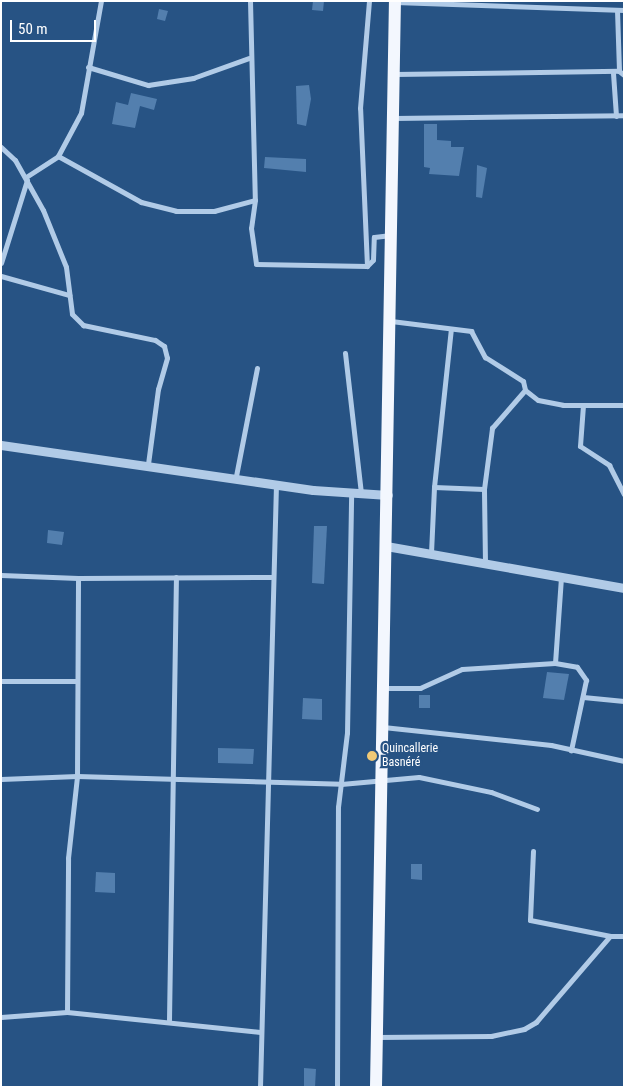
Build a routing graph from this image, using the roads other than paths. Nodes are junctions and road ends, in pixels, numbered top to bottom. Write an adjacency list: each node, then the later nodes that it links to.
1 (101, 1): 8 (street)
2 (250, 1): 7 (street)
3 (369, 1): 20 (street)
4 (395, 1): 5 (street); 10 (main road)
5 (617, 10): 6 (street); 9 (street)
6 (624, 10)
7 (250, 58): 8 (street); 17 (street)
8 (88, 66): 15 (street)
9 (619, 73): 10 (street); 11 (street)
10 (394, 74): 13 (main road)
11 (616, 116): 12 (street); 13 (street)
12 (624, 116)
13 (394, 118): 18 (main road)
14 (1, 147): 16 (street)
15 (58, 156): 16 (street); 17 (street)
16 (27, 179): 19 (street); 22 (street)
17 (255, 200): 20 (street)
18 (392, 236): 20 (street); 23 (main road)
19 (1, 263)
20 (367, 266)
21 (1, 276): 22 (street)
22 (68, 295): 31 (street)
23 (391, 321): 24 (street); 39 (main road)
24 (450, 330): 27 (street); 34 (street)
25 (345, 353): 37 (street)
26 (257, 368): 32 (street)
27 (525, 390): 28 (street); 35 (street)
28 (583, 405): 29 (street); 38 (street)
29 (624, 405)
30 (1, 445): 31 (street)
31 (148, 464): 32 (street)
32 (236, 476): 33 (street)
33 (276, 485): 36 (street); 45 (street)
34 (434, 487): 35 (street); 41 (street)
35 (484, 489): 42 (street)
36 (351, 494): 37 (street); 63 (street)
37 (361, 494): 39 (street)
38 (624, 494)
39 (388, 495): 40 (main road)
40 (386, 546): 41 (street); 52 (main road)
41 (431, 553): 42 (street)
42 (485, 563): 46 (street)
43 (1, 575): 47 (street)
44 (176, 577): 45 (street); 47 (street); 60 (street)
45 (271, 577): 62 (street)
46 (561, 577): 48 (street); 49 (street)
47 (78, 578): 51 (street)
48 (624, 588)
49 (555, 663): 52 (street); 53 (street)
50 (1, 681): 51 (street)
51 (76, 681): 58 (street)
52 (383, 688): 55 (main road)
53 (583, 696): 54 (street); 56 (street)
54 (624, 701)
55 (383, 727): 56 (street); 61 (main road)
56 (571, 750): 57 (street)
57 (624, 761)
58 (77, 776): 59 (street); 60 (street); 68 (street)
59 (1, 779)
60 (174, 779): 62 (street); 70 (street)
61 (384, 779): 63 (street); 64 (street); 72 (main road)
62 (266, 783): 63 (street); 71 (street)
63 (341, 784): 74 (street)
64 (537, 809)
65 (533, 851): 66 (street)
66 (610, 936): 67 (street); 72 (street)
67 (624, 936)
68 (67, 1012): 69 (street); 70 (street)
69 (1, 1017)
70 (169, 1020): 71 (street)
71 (260, 1032): 73 (street)
72 (376, 1037): 75 (main road)
73 (260, 1087)
74 (337, 1087)
75 (376, 1087)

